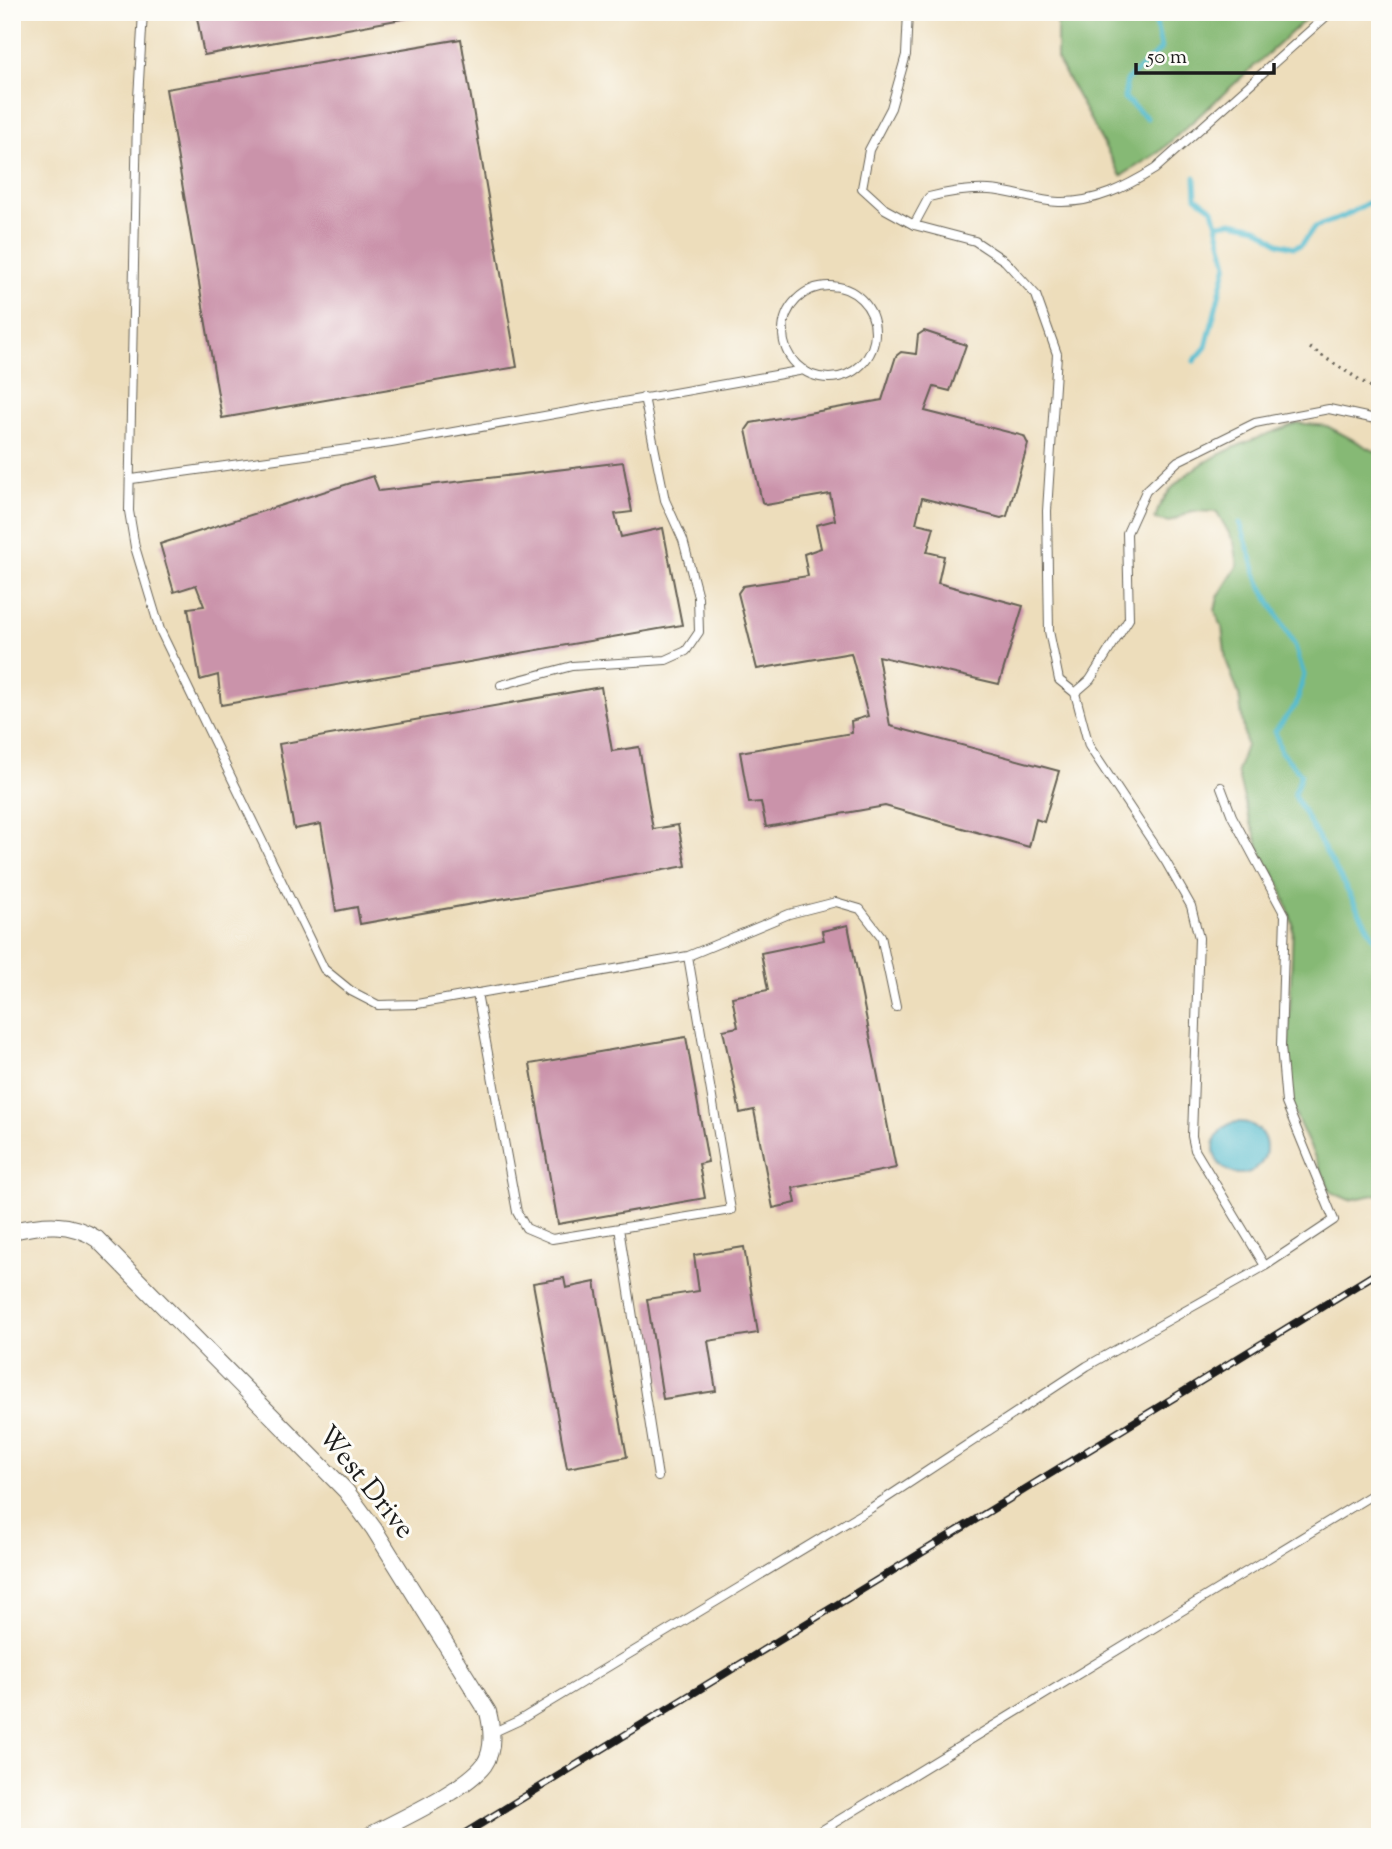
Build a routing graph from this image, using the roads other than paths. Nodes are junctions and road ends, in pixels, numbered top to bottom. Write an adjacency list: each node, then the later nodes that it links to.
1 (143, 12): 8 (lane)
2 (908, 12): 4 (lane)
3 (1331, 12): 4 (lane)
4 (914, 225): 10 (lane)
5 (804, 370): 5 (lane); 6 (lane)
6 (644, 397): 8 (lane); 9 (lane)
7 (1380, 420): 10 (lane)
8 (132, 479): 13 (lane)
9 (501, 685)
10 (1075, 693): 17 (lane)
11 (1221, 787): 17 (lane)
12 (688, 956): 13 (lane); 14 (lane); 15 (lane)
13 (477, 993): 15 (lane)
14 (896, 1007)
15 (619, 1228): 18 (lane)
16 (12, 1231): 20 (street, West Drive)
17 (1265, 1266): 20 (lane)
18 (658, 1477)
19 (1380, 1490): 22 (lane)
20 (494, 1732): 21 (street)
21 (367, 1837)
22 (811, 1837)

